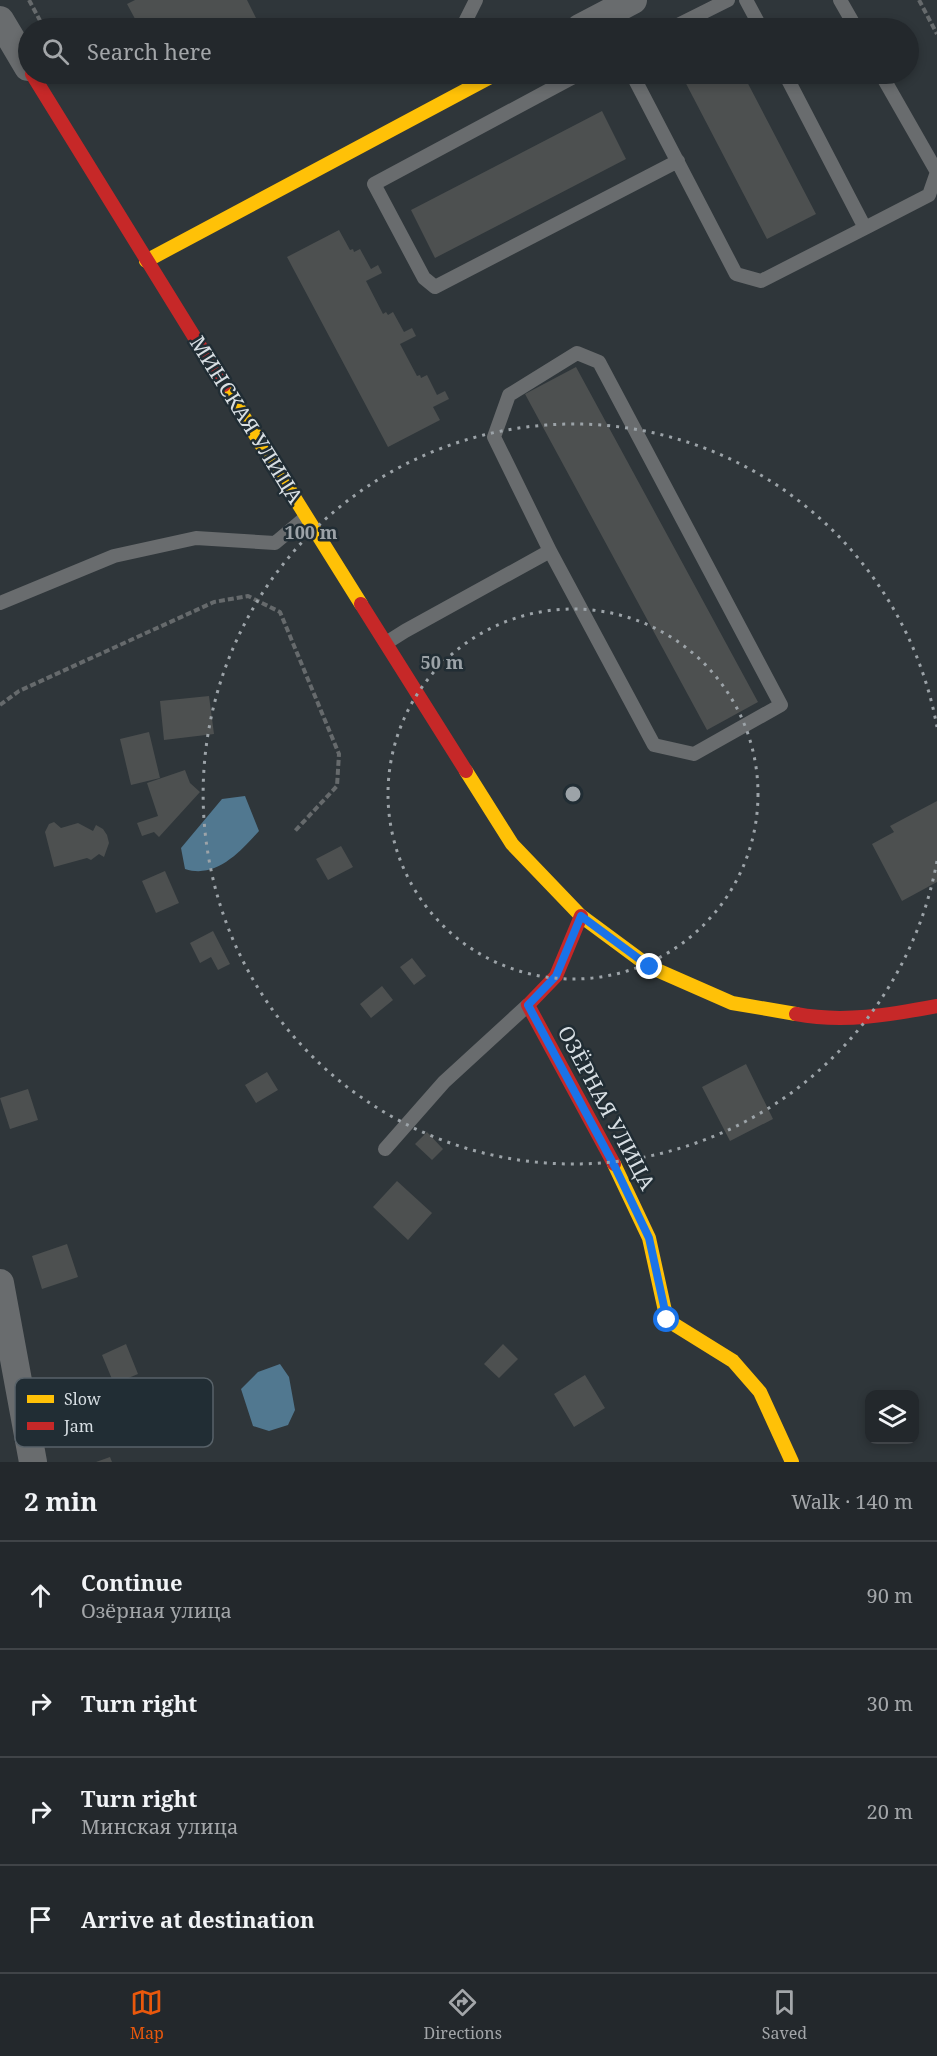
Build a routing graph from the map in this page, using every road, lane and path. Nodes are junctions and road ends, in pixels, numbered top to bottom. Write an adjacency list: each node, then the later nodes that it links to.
1 (29, 0): 8 (path)
2 (476, 0): 9 (lane)
3 (633, 0): 10 (street)
4 (728, 0): 11 (lane)
5 (746, 0): 12 (lane)
6 (840, 0): 13 (lane)
7 (919, 0): 15 (path)
8 (39, 18)
9 (467, 18)
10 (599, 18)
11 (692, 18)
12 (756, 18)
13 (850, 18)
14 (0, 20): 16 (street)
15 (937, 34)
16 (18, 50)
17 (38, 84): 27 (street, МИНСКАЯ УЛИЦА)
18 (466, 84): 24 (lane)
19 (477, 84): 24 (street)
20 (560, 84): 25 (lane)
21 (637, 84): 25 (lane)
22 (790, 84): 26 (lane)
23 (887, 84): 26 (lane)
24 (468, 89): 27 (street)
25 (678, 161): 26 (lane)
26 (865, 228)
27 (146, 261): 28 (street, МИНСКАЯ УЛИЦА)
28 (306, 517): 30 (lane); 31 (street, МИНСКАЯ УЛИЦА)
29 (550, 552): 29 (lane); 31 (lane)
30 (0, 603)
31 (386, 643): 34 (street, МИНСКАЯ УЛИЦА)
32 (0, 705): 33 (path)
33 (294, 832)
34 (581, 916): 35 (street); 36 (street, МИНСКАЯ УЛИЦА)
35 (528, 1005): 37 (lane); 42 (street, ОЗЁРНАЯ УЛИЦА)
36 (937, 1006)
37 (385, 1149)
38 (0, 1283): 39 (street)
39 (18, 1378)
40 (30, 1447): 41 (street)
41 (33, 1462)
42 (792, 1462)

